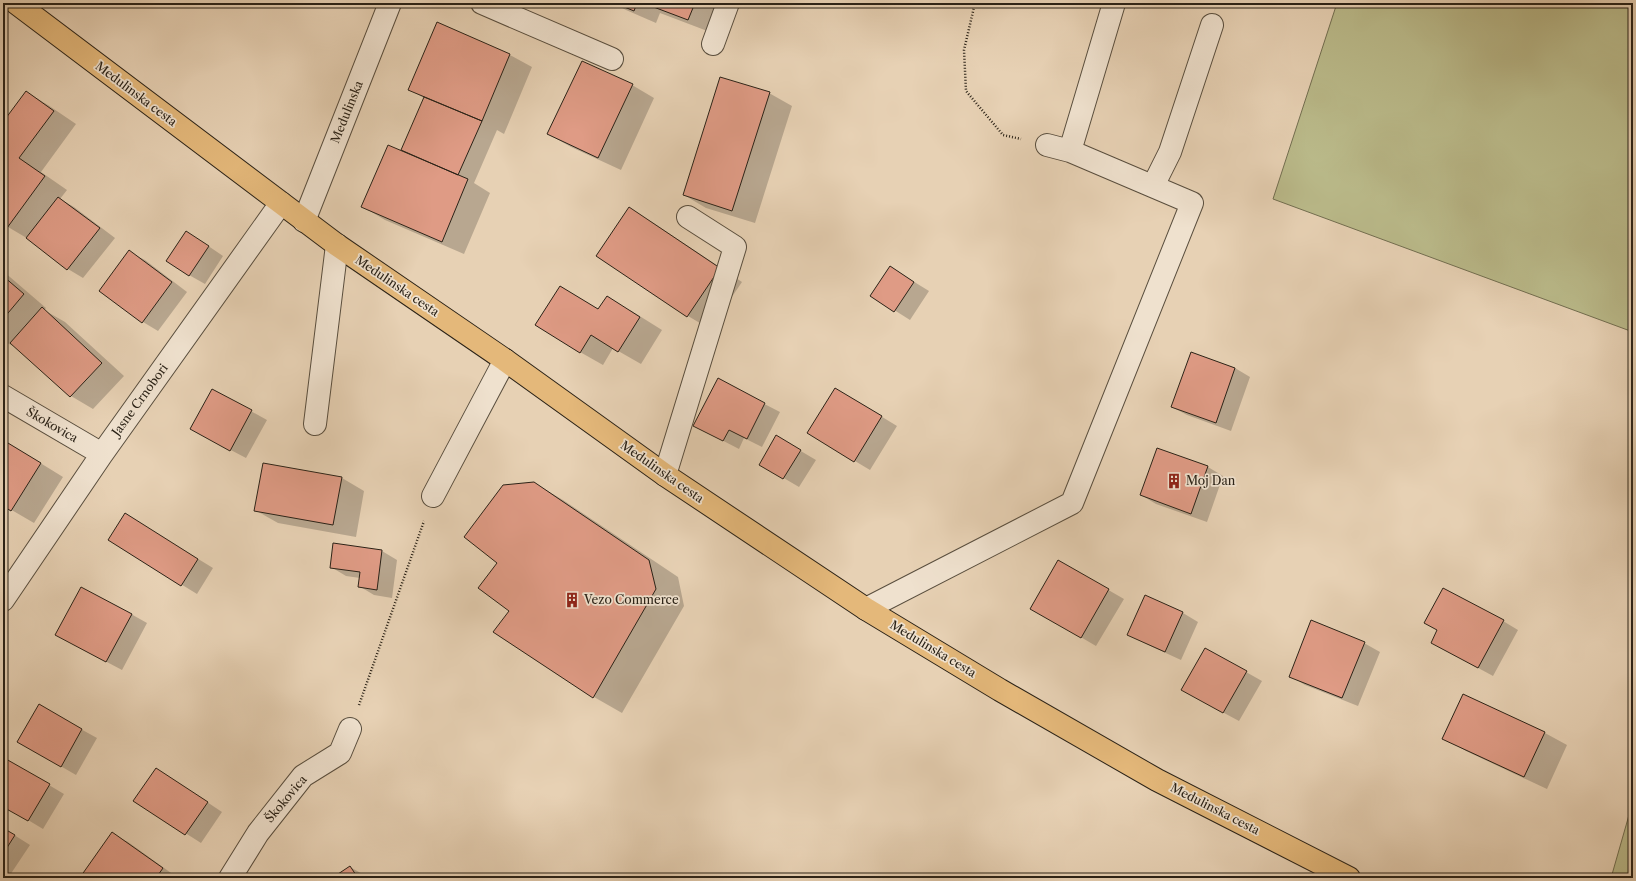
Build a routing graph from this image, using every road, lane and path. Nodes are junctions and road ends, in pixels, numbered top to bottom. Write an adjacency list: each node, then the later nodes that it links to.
1 (16, 3): 13 (main road, Medulinska cesta)
2 (390, 3): 15 (street, Medulinska)
3 (482, 3): 9 (street)
4 (728, 3): 8 (street)
5 (975, 3): 10 (path)
6 (1114, 3): 11 (street)
7 (1212, 25): 12 (street)
8 (713, 44)
9 (612, 59)
10 (1047, 145): 11 (street)
11 (1070, 151): 12 (street)
12 (1153, 186): 24 (street)
13 (281, 204): 15 (main road, Medulinska cesta); 20 (street, Jasne Crnobori)
14 (688, 217): 21 (street)
15 (304, 221): 16 (main road, Medulinska cesta)
16 (337, 246): 17 (main road, Medulinska cesta); 19 (street)
17 (505, 360): 21 (main road, Medulinska cesta); 22 (street)
18 (3, 396): 20 (street, Škokovica)
19 (315, 424)
20 (102, 454): 23 (street, Jasne Crnobori)
21 (665, 475): 24 (main road, Medulinska cesta)
22 (433, 496): 25 (path)
23 (3, 600)
24 (866, 609): 27 (main road, Medulinska cesta)
25 (350, 729): 26 (street, Škokovica)
26 (230, 878)
27 (1349, 878)

